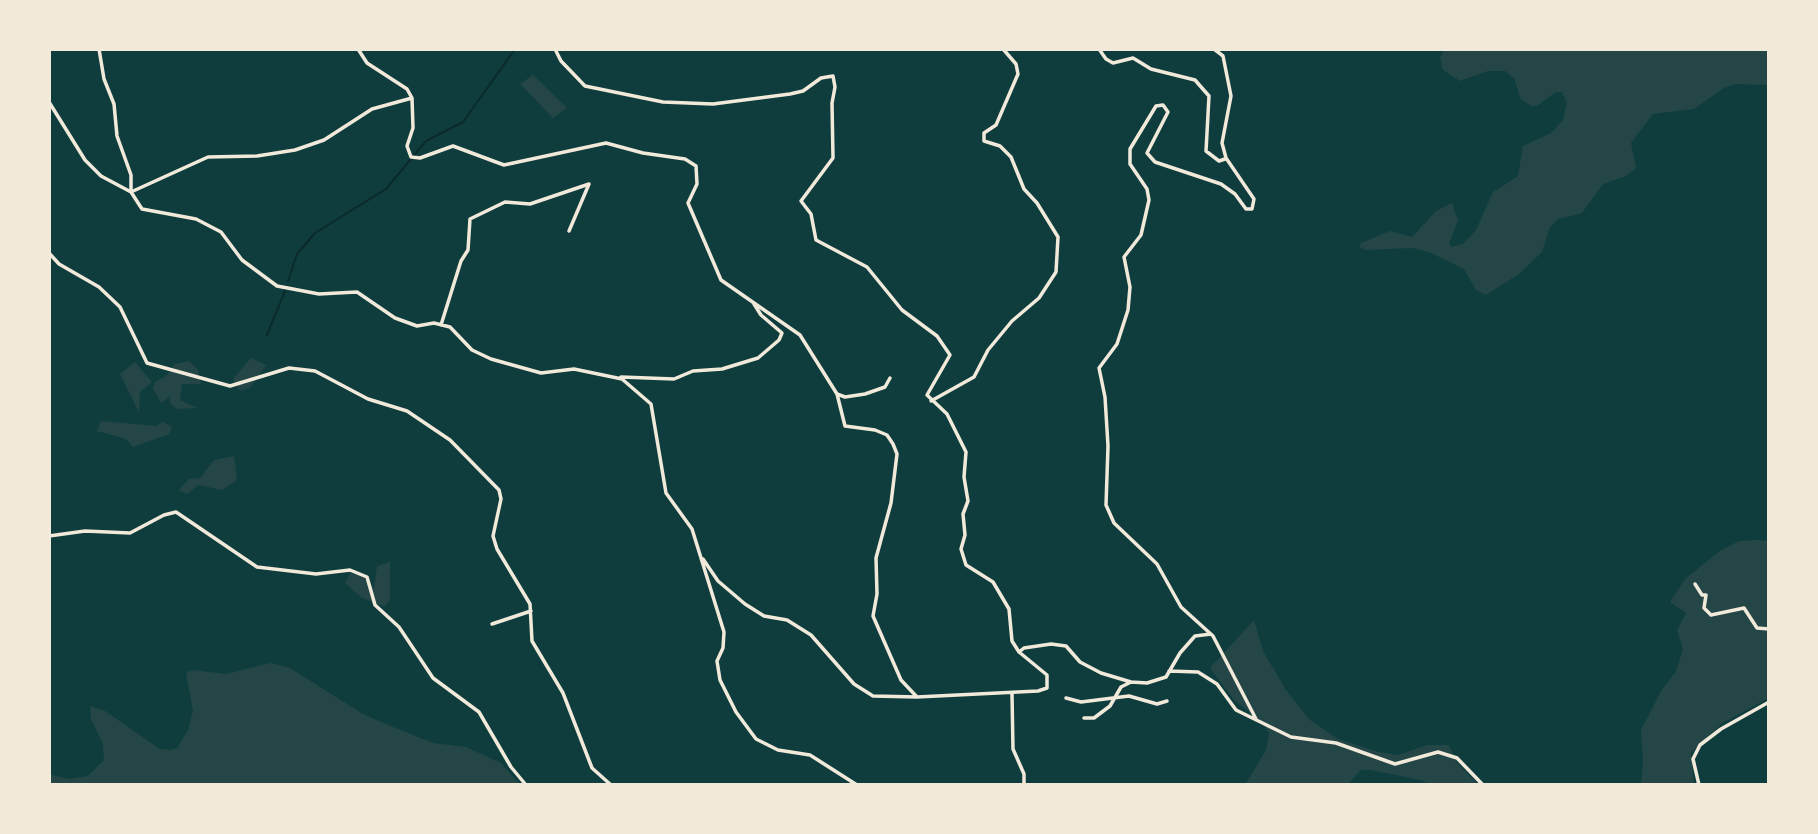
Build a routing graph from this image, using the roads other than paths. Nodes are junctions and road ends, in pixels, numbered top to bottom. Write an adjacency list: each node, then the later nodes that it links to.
1 (99, 49): 10 (street)
2 (358, 49): 7 (street)
3 (555, 49): 18 (street)
4 (1003, 49): 18 (street)
5 (1099, 49): 9 (street)
6 (1214, 49): 9 (street)
7 (412, 98): 10 (street); 13 (street)
8 (49, 102): 10 (street)
9 (1226, 158): 25 (street)
10 (131, 192): 14 (street)
11 (569, 231): 14 (street)
12 (49, 254): 22 (street)
13 (753, 302): 15 (street); 17 (street)
14 (441, 325): 15 (street)
15 (618, 377): 20 (street)
16 (891, 378): 17 (street)
17 (837, 394): 31 (street)
18 (931, 401): 26 (street)
19 (49, 536): 37 (street)
20 (699, 551): 31 (street); 39 (street)
21 (1695, 584): 24 (street)
22 (531, 611): 23 (street); 38 (street)
23 (492, 624)
24 (1769, 629)
25 (1211, 634): 27 (street); 36 (street)
26 (1019, 652): 28 (street); 29 (street)
27 (1169, 671): 28 (street); 36 (street)
28 (1130, 682): 30 (street)
29 (1012, 694): 31 (street); 40 (street)
30 (1117, 696): 32 (street); 33 (street); 35 (street)
31 (917, 697)
32 (1066, 698)
33 (1167, 701)
34 (1769, 702): 42 (street)
35 (1084, 718)
36 (1256, 719): 41 (street)
37 (526, 785)
38 (611, 785)
39 (858, 785)
40 (1024, 785)
41 (1483, 785)
42 (1699, 785)

